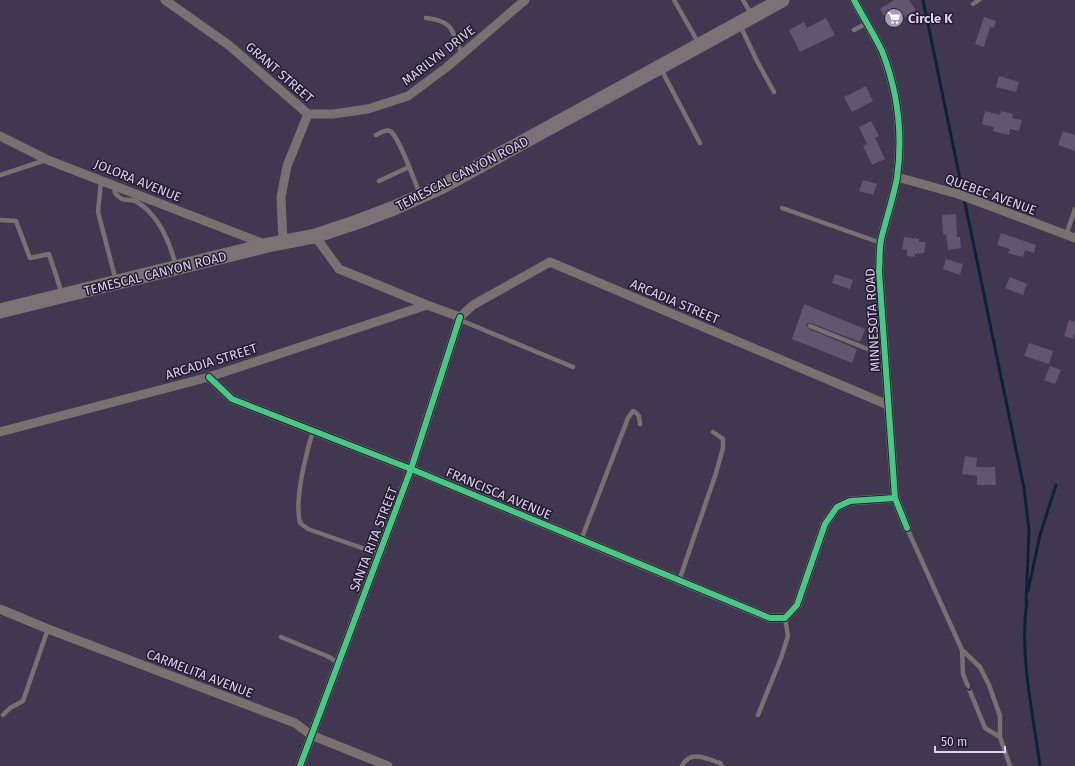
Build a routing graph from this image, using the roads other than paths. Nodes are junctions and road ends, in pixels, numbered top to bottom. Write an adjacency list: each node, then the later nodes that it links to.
1 (165, 0): 17 (street, GRANT STREET)
2 (525, 0): 14 (street, MARILYN DRIVE)
3 (674, 0): 13 (lane)
4 (743, 0): 10 (lane)
5 (782, 0): 10 (main road, TEMESCAL CANYON ROAD)
6 (979, 0): 8 (lane)
7 (857, 1): 11 (street, MINNESOTA ROAD)
8 (973, 4)
9 (426, 18): 14 (lane)
10 (746, 20): 13 (main road, TEMESCAL CANYON ROAD); 16 (lane)
11 (867, 23): 12 (lane); 24 (street, MINNESOTA ROAD)
12 (854, 30)
13 (699, 45): 15 (main road, TEMESCAL CANYON ROAD)
14 (462, 54): 17 (street, MARILYN DRIVE)
15 (660, 66): 20 (lane); 28 (main road, TEMESCAL CANYON ROAD)
16 (774, 92)
17 (308, 114): 34 (street, GRANT STREET)
18 (376, 135): 22 (lane)
19 (0, 136): 21 (street, JOLORA AVENUE)
20 (700, 143)
21 (48, 160): 23 (lane); 25 (street, JOLORA AVENUE)
22 (408, 167): 26 (lane); 28 (lane)
23 (0, 175)
24 (897, 177): 33 (street, QUEBEC AVENUE); 35 (street, MINNESOTA ROAD)
25 (101, 179): 27 (street, JOLORA AVENUE); 38 (lane)
26 (379, 181)
27 (113, 184): 36 (street, JOLORA AVENUE); 37 (lane)
28 (421, 196): 32 (main road, TEMESCAL CANYON ROAD)
29 (782, 208): 35 (lane)
30 (1075, 209): 33 (lane)
31 (0, 220): 39 (lane)
32 (315, 236): 34 (main road, TEMESCAL CANYON ROAD); 40 (street)
33 (1070, 236)
34 (283, 242): 36 (main road, TEMESCAL CANYON ROAD)
35 (881, 243): 44 (street, MINNESOTA ROAD)
36 (268, 245): 37 (main road, TEMESCAL CANYON ROAD)
37 (177, 268): 38 (main road, TEMESCAL CANYON ROAD)
38 (116, 283): 39 (main road, TEMESCAL CANYON ROAD)
39 (62, 296): 41 (main road, TEMESCAL CANYON ROAD)
40 (427, 305): 42 (street); 46 (street, ARCADIA STREET)
41 (0, 312)
42 (460, 318): 45 (lane); 47 (street, ARCADIA STREET); 52 (street, SANTA RITA STREET)
43 (810, 326): 44 (lane)
44 (884, 352): 47 (street, MINNESOTA ROAD)
45 (574, 367)
46 (210, 377): 49 (street, FRANCISCA AVENUE); 50 (street, ARCADIA STREET)
47 (888, 405): 53 (street, MINNESOTA ROAD)
48 (640, 424): 55 (lane)
49 (313, 431): 52 (street, FRANCISCA AVENUE); 56 (lane)
50 (0, 432)
51 (713, 432): 57 (lane)
52 (411, 469): 55 (street, FRANCISCA AVENUE); 56 (street, SANTA RITA STREET)
53 (895, 498): 54 (street, MINNESOTA ROAD); 59 (street)
54 (907, 528): 62 (lane, MINNESOTA ROAD)
55 (581, 540): 57 (street, FRANCISCA AVENUE)
56 (379, 554): 63 (street, SANTA RITA STREET)
57 (679, 580): 59 (street, FRANCISCA AVENUE)
58 (0, 609): 60 (street, CARMELITA AVENUE)
59 (785, 618): 65 (lane)
60 (48, 629): 64 (lane); 66 (street, CARMELITA AVENUE)
61 (281, 637): 63 (lane)
62 (962, 650): 67 (lane, MINNESOTA ROAD); 67 (lane, MINNESOTA ROAD, one-way to 67)
63 (338, 662): 66 (street, SANTA RITA STREET)
64 (3, 715)
65 (758, 715)
66 (311, 735): 68 (street, SANTA RITA STREET); 69 (street, CARMELITA AVENUE)
67 (1000, 737): 72 (lane, MINNESOTA ROAD)
68 (300, 766)
69 (388, 766)
70 (682, 766): 71 (lane)
71 (722, 766)
72 (1010, 766)

